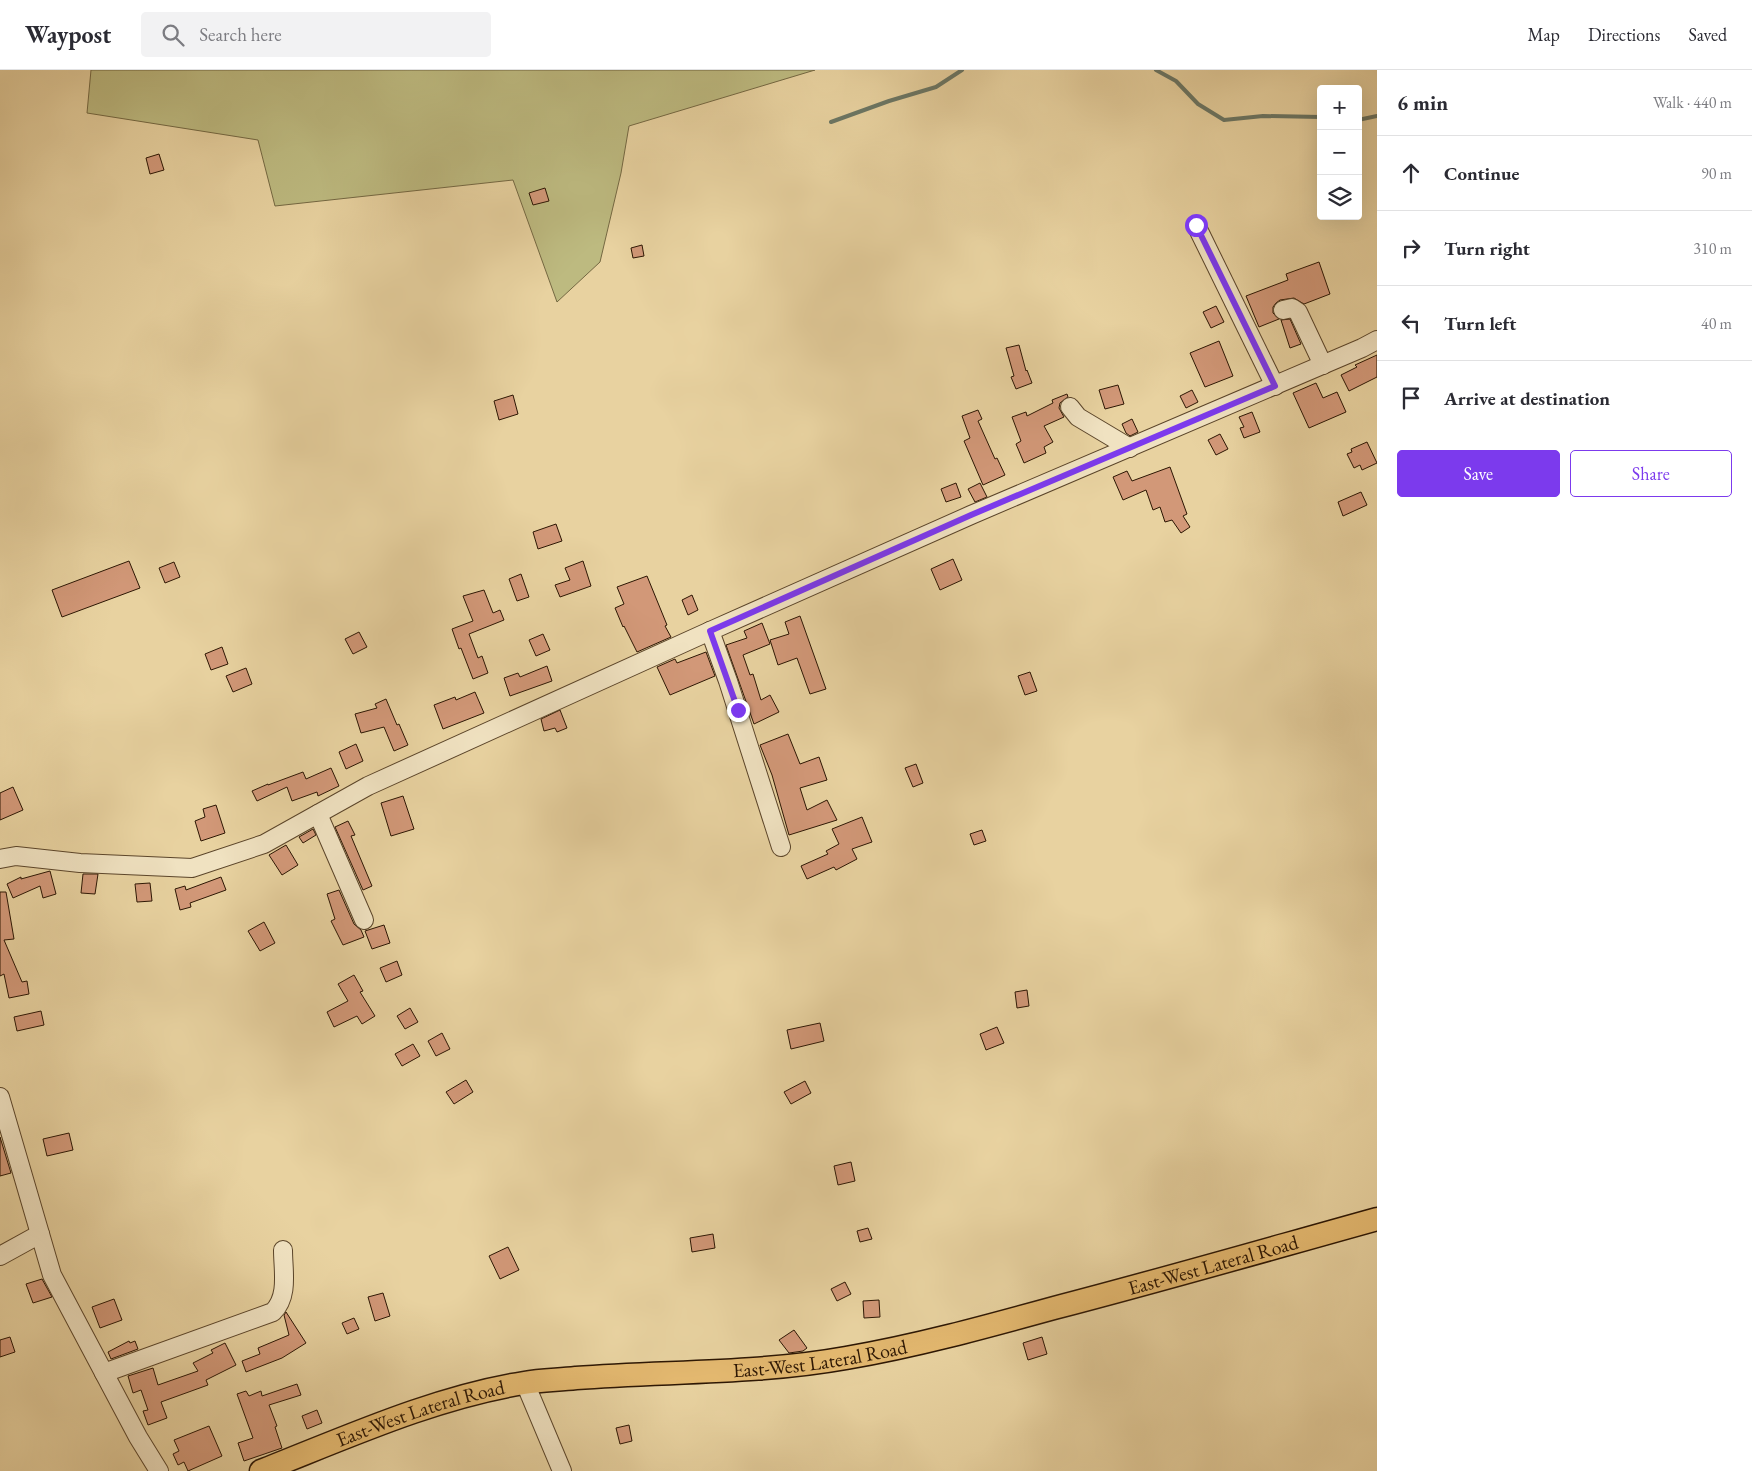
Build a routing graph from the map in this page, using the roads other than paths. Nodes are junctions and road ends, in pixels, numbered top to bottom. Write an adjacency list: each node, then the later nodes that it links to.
1 (1196, 225): 5 (street)
2 (1282, 310): 4 (street)
3 (1377, 340): 4 (street)
4 (1323, 365): 5 (street)
5 (1275, 386): 7 (street)
6 (1070, 406): 7 (street)
7 (1130, 448): 8 (street)
8 (710, 631): 9 (street); 10 (street)
9 (318, 814): 11 (street); 12 (street)
10 (780, 846)
11 (0, 859)
12 (364, 920)
13 (0, 1096): 15 (street)
14 (1377, 1219): 19 (main road, East-West Lateral Road)
15 (40, 1234): 17 (street); 18 (street)
16 (283, 1250): 18 (street)
17 (0, 1256)
18 (104, 1373): 20 (street)
19 (525, 1383): 21 (main road, East-West Lateral Road); 22 (street)
20 (160, 1471)
21 (261, 1471)
22 (562, 1471)

